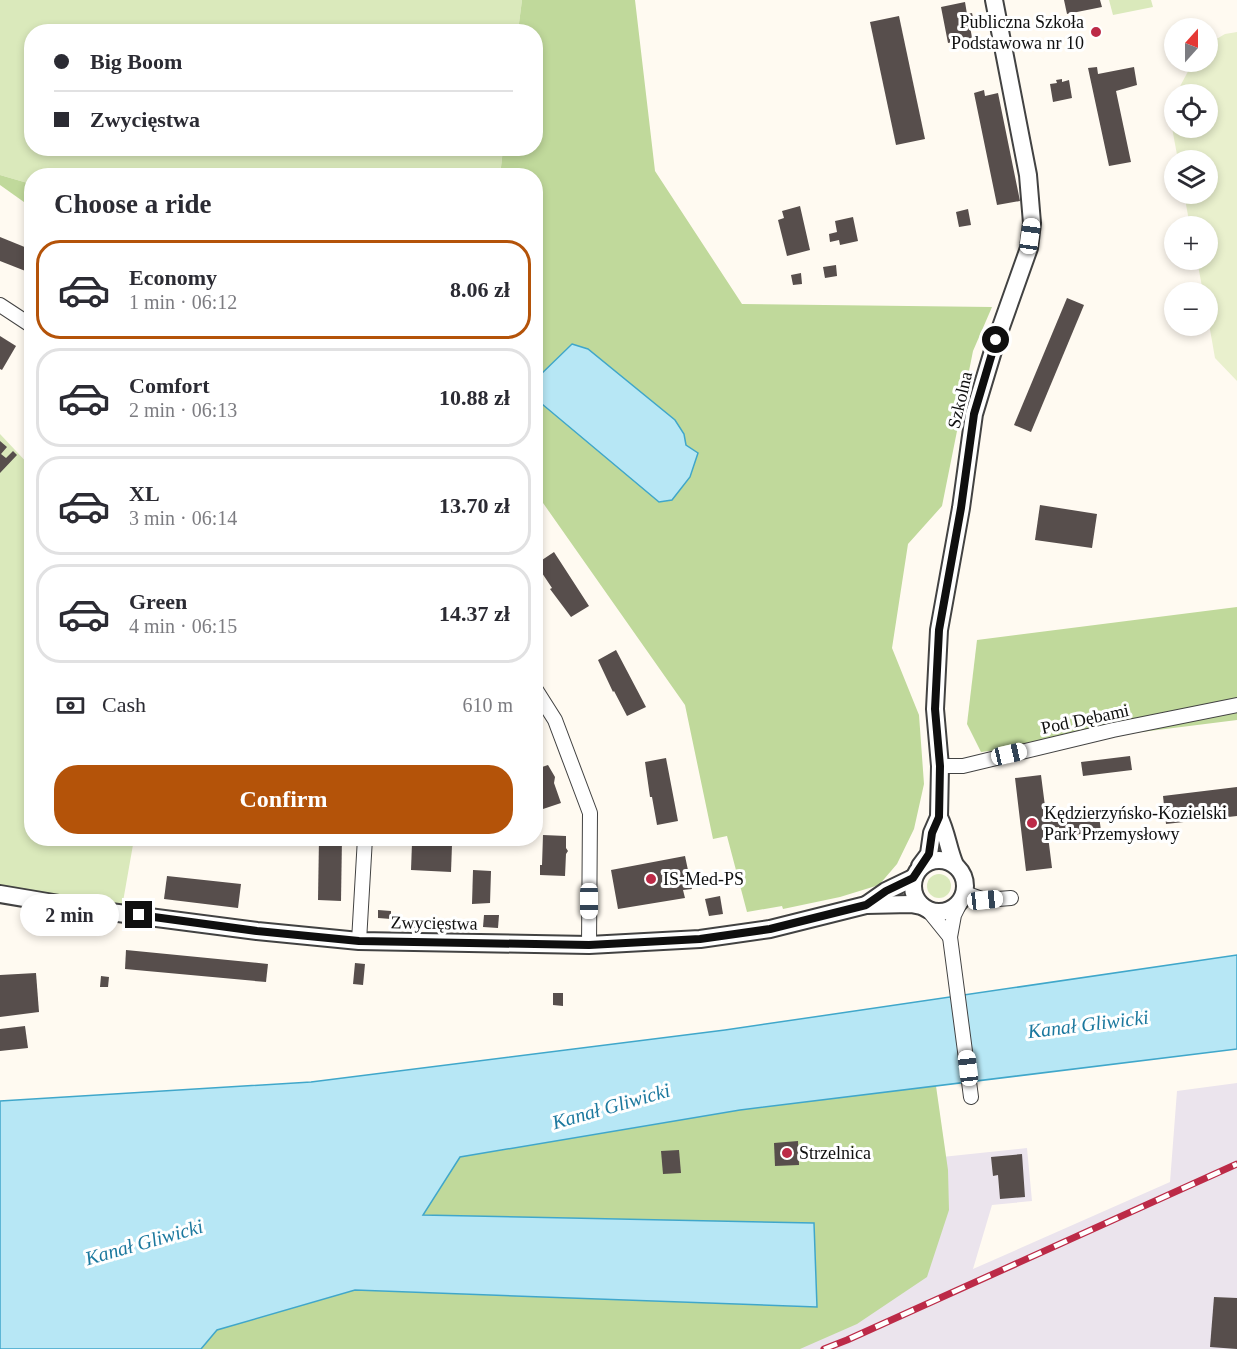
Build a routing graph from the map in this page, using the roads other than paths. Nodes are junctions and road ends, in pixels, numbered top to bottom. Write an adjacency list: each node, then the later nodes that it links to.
1 (994, 0): 6 (street, Szkolna)
2 (0, 305): 3 (street)
3 (24, 321)
4 (543, 701): 18 (street)
5 (1237, 705): 6 (street, Pod Dębami)
6 (940, 766): 7 (street, Szkolna)
7 (939, 817): 9 (street, Szkolna); 10 (street, Szkolna)
8 (365, 846): 17 (street)
9 (955, 865): 10 (street); 12 (street)
10 (917, 872): 14 (street, Zwycięstwa); 15 (street)
11 (0, 894): 17 (street, Zwycięstwa)
12 (963, 897): 13 (street); 15 (street); 16 (street)
13 (1011, 898)
14 (866, 905): 15 (street, Zwycięstwa); 18 (street, Zwycięstwa)
15 (925, 908): 16 (street)
16 (950, 937): 19 (street)
17 (359, 941): 18 (street, Zwycięstwa)
18 (589, 945)
19 (971, 1094)

